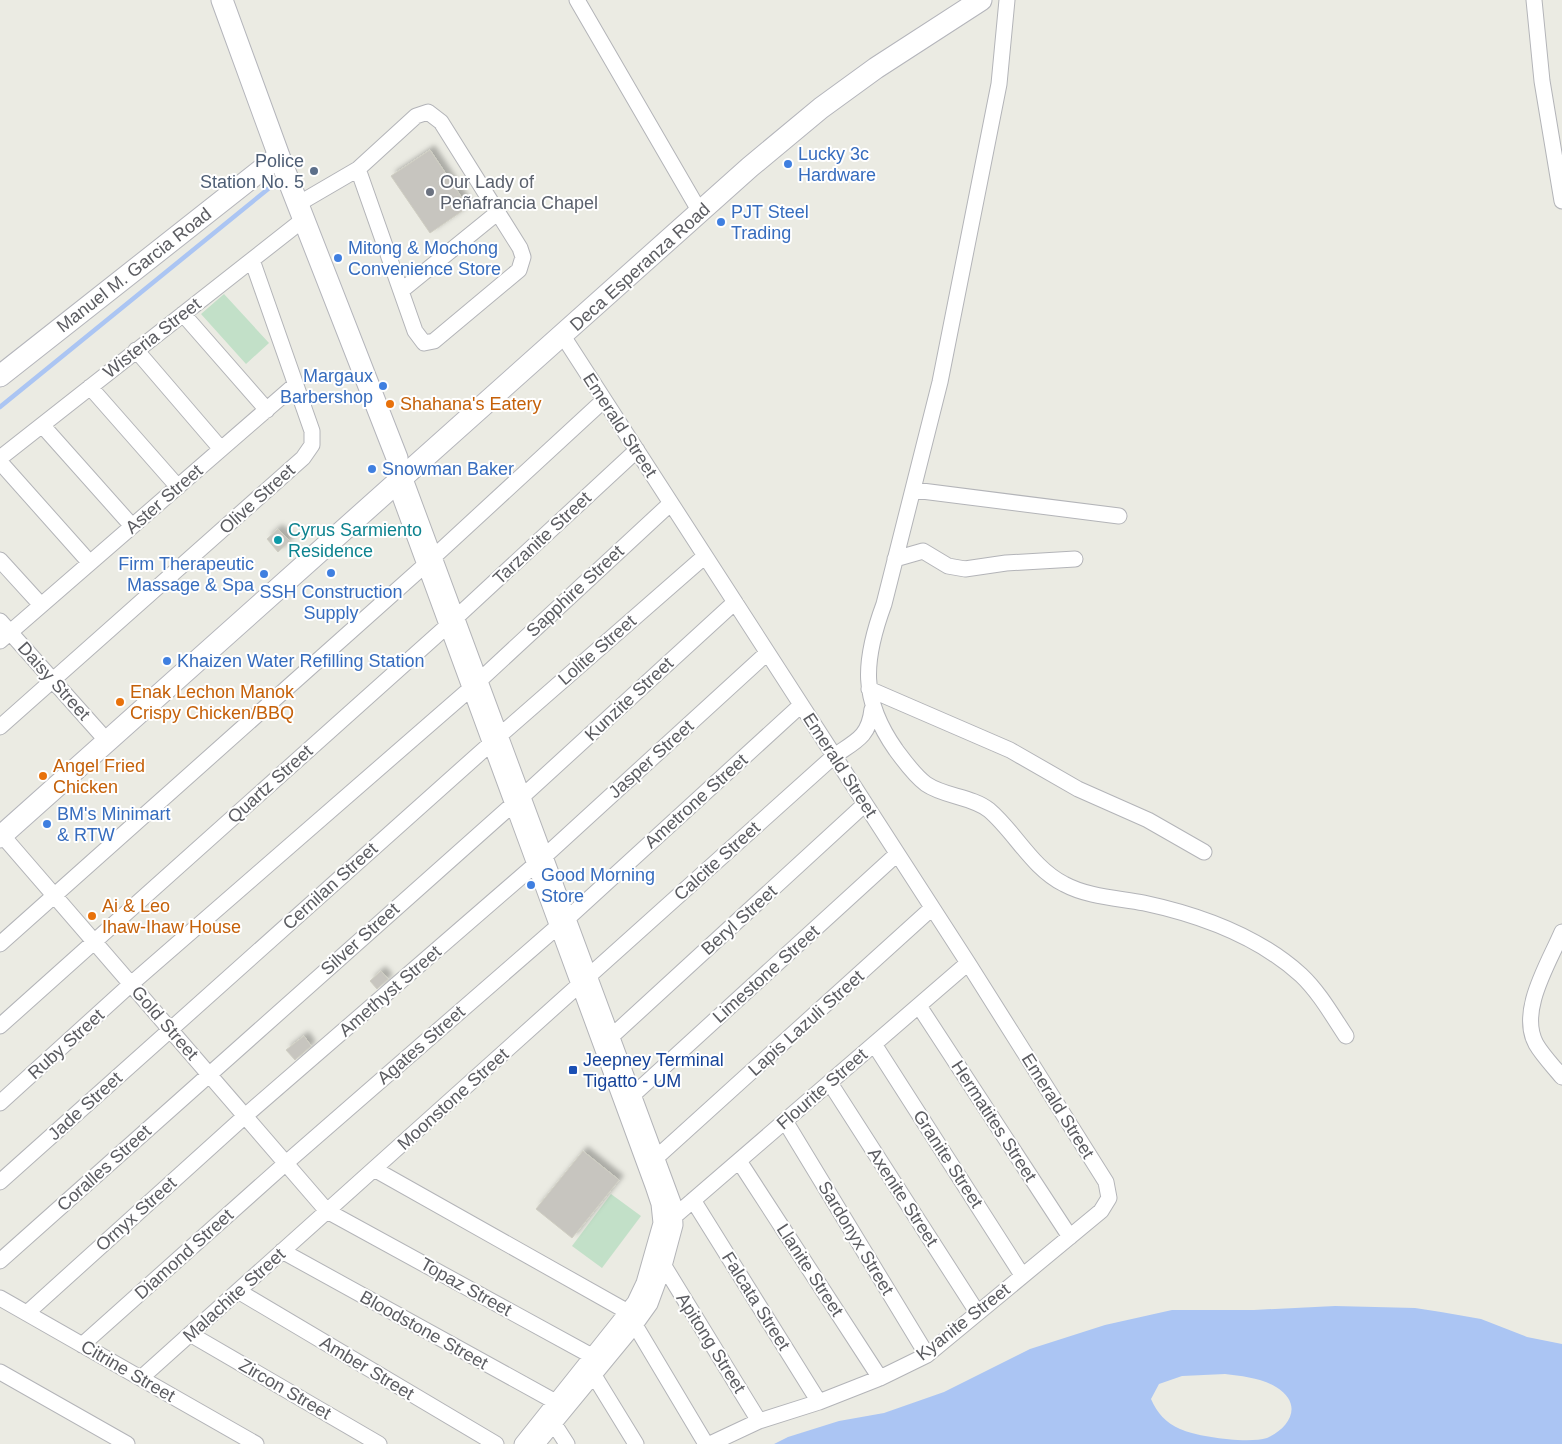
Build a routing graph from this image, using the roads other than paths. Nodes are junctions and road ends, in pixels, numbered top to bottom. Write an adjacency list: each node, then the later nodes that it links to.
1 (222, 0): 6 (street)
2 (577, 0): 10 (street)
3 (981, 0): 10 (street, Deca Esperanza Road)
4 (1007, 0): 29 (street)
5 (1534, 0): 8 (street)
6 (279, 156): 9 (street); 17 (street, Manuel M. Garcia Road)
7 (358, 169): 9 (street, Wisteria Street); 11 (street, Wisteria Street); 13 (street)
8 (1562, 201)
9 (301, 212): 12 (street, Wisteria Street); 27 (street)
10 (700, 212): 15 (street, Deca Esperanza Road)
11 (497, 213): 13 (street); 13 (street)
12 (252, 260): 14 (street, Wisteria Street); 18 (street, Olive Street)
13 (401, 291)
14 (183, 314): 16 (street, Wisteria Street); 21 (street)
15 (563, 336): 20 (street, Emerald Street); 27 (street, Deca Esperanza Road)
16 (136, 350): 19 (street, Wisteria Street); 23 (street)
17 (0, 376)
18 (296, 385): 21 (street, Aster Street); 44 (street, Olive Street)
19 (90, 387): 22 (street, Wisteria Street); 28 (street)
20 (604, 400): 24 (street, Emerald Street); 37 (street)
21 (267, 410): 23 (street, Aster Street)
22 (42, 425): 25 (street, Wisteria Street); 32 (street)
23 (221, 449): 28 (street, Aster Street)
24 (637, 450): 30 (street, Emerald Street); 41 (street, Tarzanite Street)
25 (0, 458)
26 (0, 462): 38 (street)
27 (398, 472): 37 (street); 51 (street, Deca Esperanza Road)
28 (178, 486): 32 (street, Aster Street)
29 (914, 490): 31 (street); 34 (street)
30 (670, 503): 33 (street, Emerald Street); 45 (street, Sapphire Street)
31 (1119, 516)
32 (132, 526): 38 (street, Aster Street)
33 (705, 556): 39 (street, Emerald Street); 50 (street, Lolite Street)
34 (895, 559): 35 (street); 46 (street)
35 (1075, 559)
36 (0, 560): 40 (street)
37 (430, 561): 41 (street); 59 (street)
38 (90, 563): 40 (street, Aster Street)
39 (735, 602): 43 (street, Emerald Street); 53 (street, Kunzite Street)
40 (41, 605): 42 (street, Aster Street)
41 (452, 621): 45 (street); 63 (street, Quartz Street)
42 (3, 631): 44 (street, Daisy Street)
43 (767, 653): 47 (street, Emerald Street); 58 (street, Jasper Street)
44 (53, 680): 49 (street, Olive Street); 51 (street, Daisy Street)
45 (475, 685): 50 (street); 67 (street, Sapphire Street)
46 (869, 689): 48 (street); 56 (street)
47 (801, 705): 52 (street, Emerald Street); 61 (street, Ametrone Street)
48 (872, 709): 52 (street, Calcite Street); 73 (street)
49 (0, 727)
50 (495, 739): 53 (street); 71 (street, Cernilan Street)
51 (107, 741): 55 (street, Deca Esperanza Road)
52 (834, 756): 54 (street, Emerald Street); 66 (street, Calcite Street)
53 (518, 801): 58 (street); 75 (street, Silver Street)
54 (866, 804): 57 (street, Emerald Street); 72 (street, Beryl Street)
55 (1, 836): 59 (street, Gold Street)
56 (1204, 852)
57 (898, 854): 60 (street, Emerald Street); 78 (street, Limestone Street)
58 (540, 861): 61 (street); 80 (street, Amethyst Street)
59 (55, 896): 63 (street, Gold Street); 64 (street)
60 (932, 908): 65 (street, Emerald Street); 82 (street, Lapis Lazuli Street)
61 (562, 923): 66 (street); 68 (street); 84 (street, Agates Street)
62 (1562, 932): 76 (street)
63 (94, 942): 67 (street, Gold Street); 70 (street, Quartz Street)
64 (0, 944)
65 (968, 963): 69 (street, Flourite Street); 87 (street, Emerald Street)
66 (590, 976): 68 (street, Calcite Street); 72 (street)
67 (131, 984): 71 (street, Gold Street); 79 (street, Ruby Street)
68 (578, 986): 85 (street, Moonstone Street); 100 (street)
69 (919, 1006): 74 (street, Flourite Street); 91 (street, Hermatites Street)
70 (0, 1026)
71 (170, 1029): 75 (street, Gold Street); 86 (street, Jade Street)
72 (612, 1036): 78 (street)
73 (1346, 1036)
74 (874, 1044): 77 (street, Flourite Street); 95 (street, Granite Street)
75 (209, 1074): 80 (street, Gold Street); 93 (street, Coralles Street)
76 (1562, 1078)
77 (830, 1083): 81 (street, Flourite Street); 98 (street, Axenite Street)
78 (634, 1094): 82 (street)
79 (0, 1103)
80 (245, 1116): 84 (street, Gold Street); 99 (street, Ornyx Street)
81 (785, 1121): 83 (street, Flourite Street); 103 (street, Sardonyx Street)
82 (657, 1157): 90 (street)
83 (739, 1161): 88 (street, Flourite Street); 107 (street, Llanite Street)
84 (286, 1163): 89 (street, Gold Street); 102 (street, Diamond Street)
85 (374, 1169): 89 (street, Moonstone Street); 100 (street)
86 (0, 1182)
87 (1109, 1198): 91 (street, Kyanite Street)
88 (693, 1200): 90 (street, Flourite Street); 108 (street, Falcata Street)
89 (327, 1211): 92 (street, Malachite Street); 104 (street, Topaz Street)
90 (676, 1215): 94 (street)
91 (1070, 1237): 95 (street, Kyanite Street)
92 (282, 1251): 96 (street, Malachite Street); 109 (street, Bloodstone Street)
93 (0, 1261)
94 (664, 1266): 100 (street); 110 (street, Apitong Street)
95 (1022, 1275): 98 (street, Kyanite Street)
96 (238, 1291): 101 (street, Malachite Street); 114 (street, Amber Street)
97 (0, 1298): 99 (street, Citrine Street)
98 (976, 1312): 103 (street, Kyanite Street)
99 (26, 1313): 102 (street, Citrine Street)
100 (632, 1319): 104 (street); 119 (street)
101 (190, 1334): 106 (street, Malachite Street); 113 (street, Zircon Street)
102 (82, 1345): 106 (street, Citrine Street)
103 (927, 1355): 107 (street, Kyanite Street)
104 (595, 1365): 109 (street); 118 (street)
105 (0, 1372): 111 (street)
106 (141, 1378): 112 (street, Citrine Street)
107 (880, 1378): 108 (street, Kyanite Street)
108 (819, 1402): 110 (street, Kyanite Street)
109 (556, 1412): 115 (street); 116 (street); 117 (street)
110 (759, 1421): 119 (street, Kyanite Street)
111 (127, 1444)
112 (256, 1444)
113 (379, 1444)
114 (496, 1444)
115 (522, 1444)
116 (538, 1444)
117 (567, 1444)
118 (636, 1444)
119 (708, 1444)

